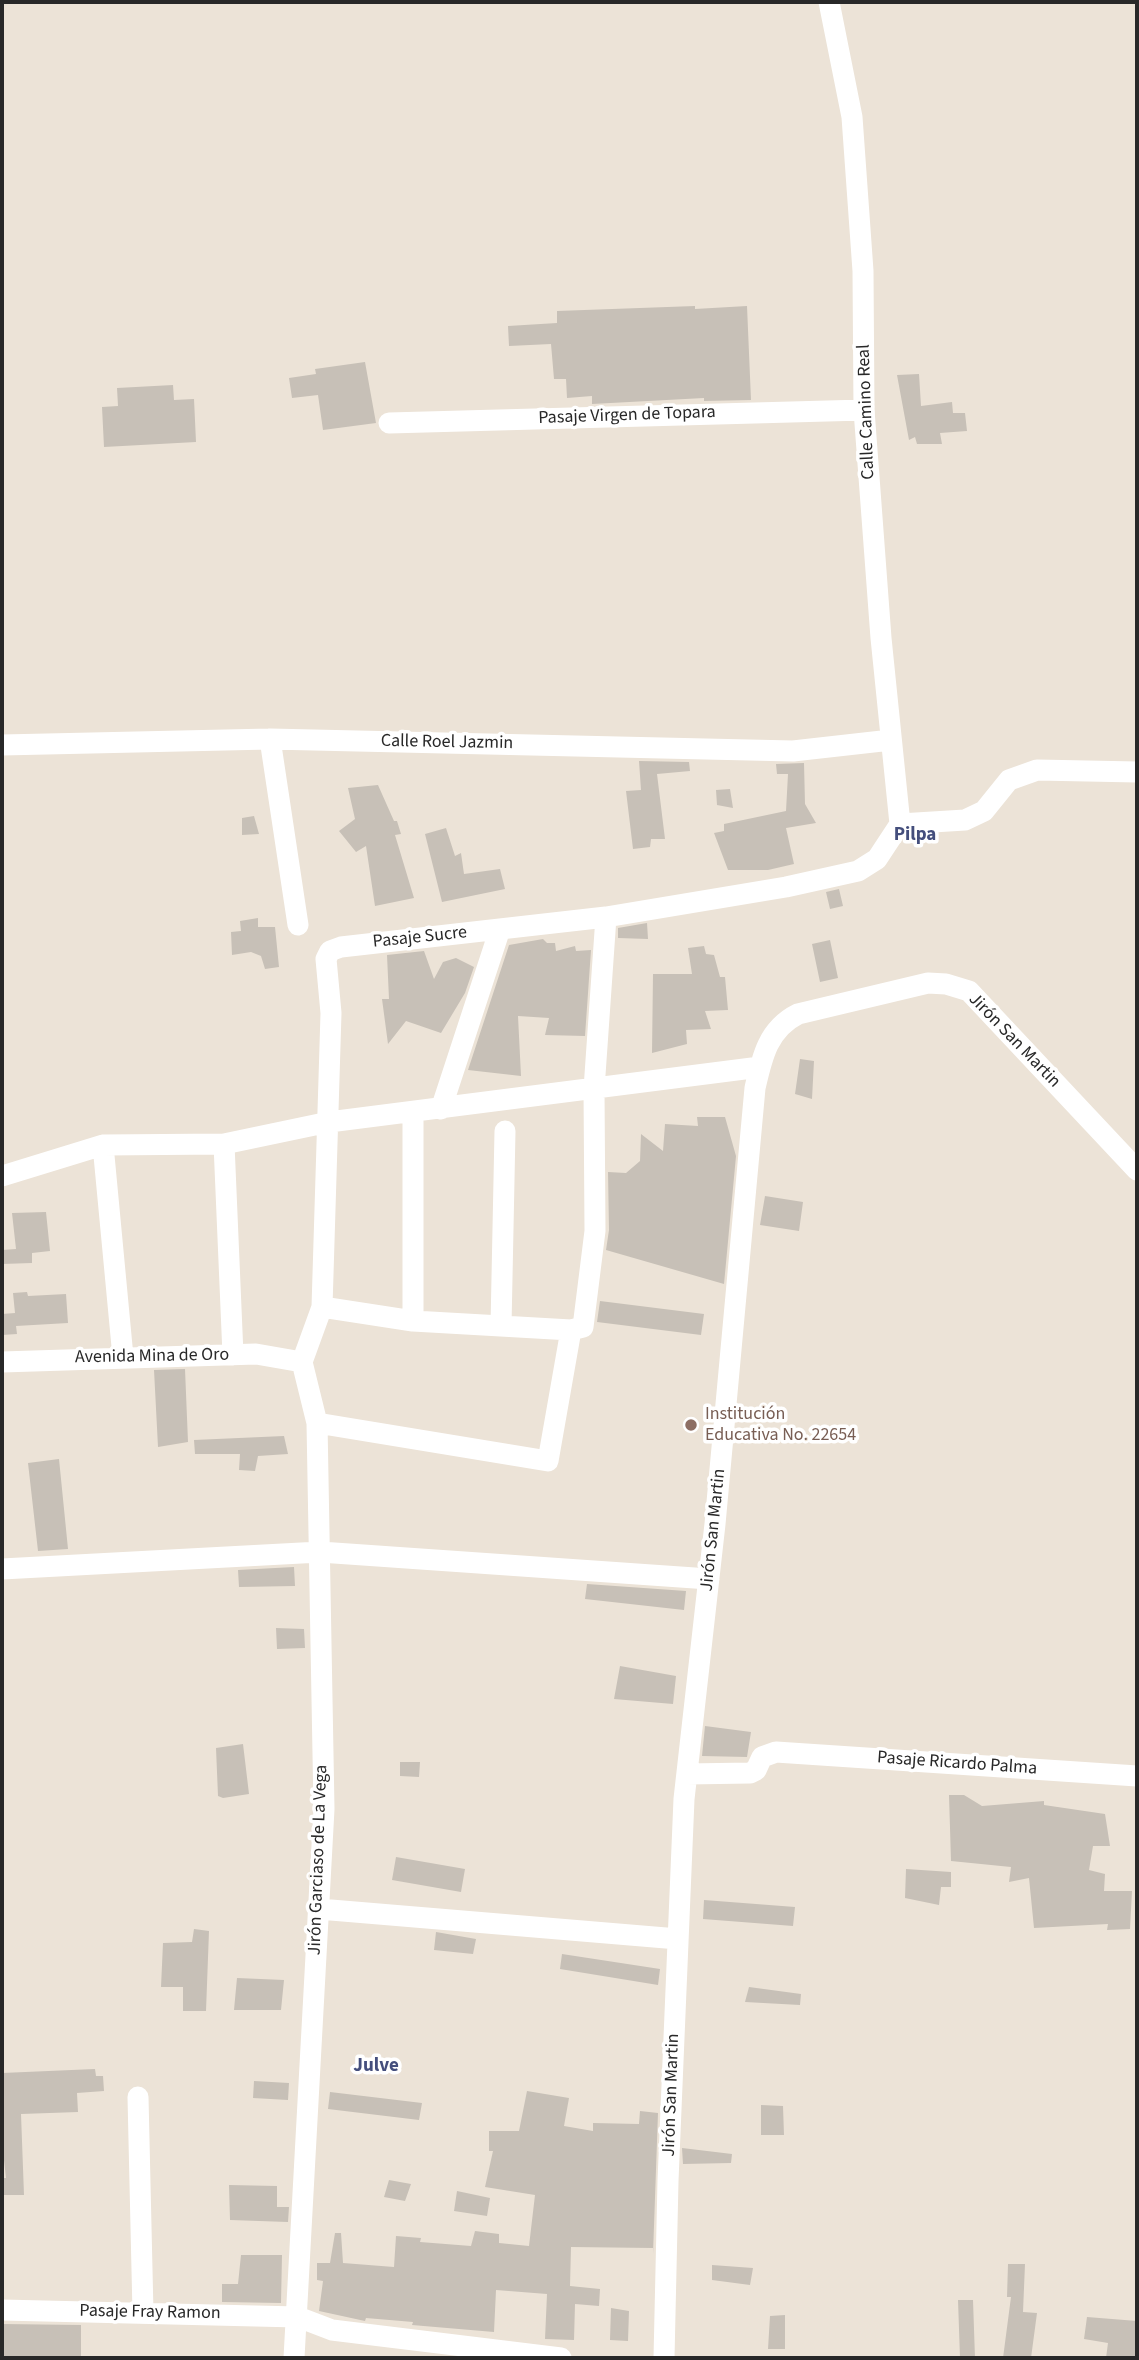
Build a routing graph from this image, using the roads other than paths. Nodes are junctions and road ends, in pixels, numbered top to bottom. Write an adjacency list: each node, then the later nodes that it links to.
1 (829, 2): 2 (street, Calle Camino Real)
2 (864, 410): 3 (street, Pasaje Virgen de Topara); 5 (street, Calle Camino Real)
3 (389, 423)
4 (270, 739): 5 (street, Calle Roel Jazmin); 6 (street, Calle Roel Jazmin); 10 (street)
5 (891, 740): 8 (street, Calle Camino Real)
6 (2, 745)
7 (1137, 772): 8 (street)
8 (900, 824): 9 (street, Pasaje Sucre)
9 (606, 917): 11 (street, Pasaje Sucre); 13 (street)
10 (298, 925)
11 (500, 929): 14 (street); 16 (street, Pasaje Sucre)
12 (760, 1067): 13 (street); 20 (street, Jirón San Martin); 33 (street, Jirón San Martin)
13 (594, 1089): 14 (street); 25 (street)
14 (441, 1108): 15 (street)
15 (413, 1112): 16 (street); 23 (street)
16 (329, 1122): 18 (street); 22 (street, Pasaje Sucre)
17 (505, 1131): 24 (street)
18 (224, 1144): 19 (street); 26 (street)
19 (103, 1145): 21 (street); 27 (street)
20 (1137, 1170)
21 (2, 1176)
22 (322, 1307): 23 (street); 29 (street, Pasaje Sucre)
23 (413, 1321): 24 (street)
24 (501, 1326): 25 (street)
25 (571, 1330): 30 (street)
26 (233, 1355): 27 (street, Avenida Mina de Oro); 29 (street, Avenida Mina de Oro)
27 (123, 1357): 28 (street, Avenida Mina de Oro)
28 (2, 1362)
29 (302, 1362): 30 (street, Jirón Garciaso de La Vega)
30 (317, 1423): 31 (street, Jirón Garciaso de La Vega)
31 (320, 1552): 32 (street); 33 (street); 36 (street, Jirón Garciaso de La Vega)
32 (2, 1569)
33 (709, 1579): 34 (street, Jirón San Martin)
34 (687, 1774): 35 (street, Pasaje Ricardo Palma); 37 (street, Jirón San Martin)
35 (1137, 1776)
36 (318, 1909): 37 (street); 41 (street, Jirón Garciaso de La Vega)
37 (678, 1939): 44 (street, Jirón San Martin)
38 (138, 2097): 40 (street)
39 (2, 2310): 40 (street, Pasaje Fray Ramon)
40 (143, 2313): 41 (street, Pasaje Fray Ramon)
41 (298, 2317): 42 (street, Jirón Garciaso de La Vega); 43 (street, Pasaje Fray Ramon)
42 (294, 2358)
43 (561, 2358)
44 (664, 2358)

